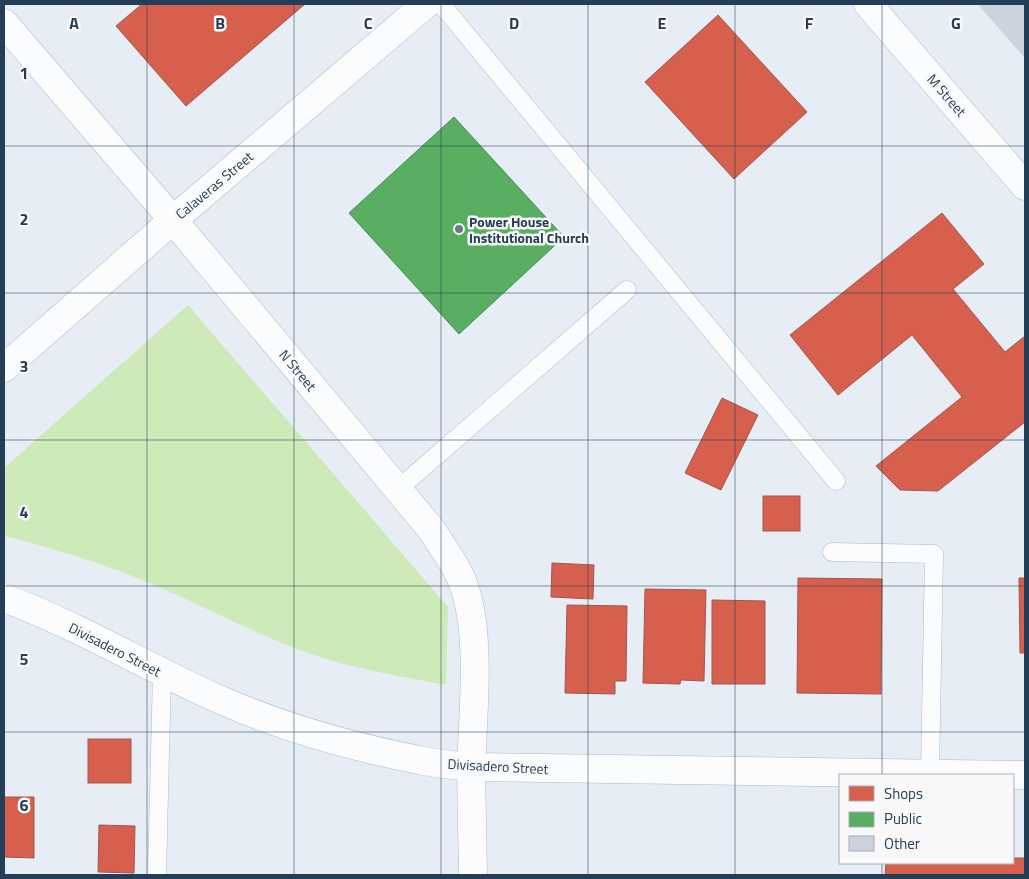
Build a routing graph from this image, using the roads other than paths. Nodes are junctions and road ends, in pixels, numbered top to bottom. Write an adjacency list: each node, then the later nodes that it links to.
1 (426, 4): 6 (street, Calaveras Street)
2 (441, 4): 9 (lane)
3 (868, 4): 5 (street, M Street)
4 (4, 23): 6 (street, N Street)
5 (1025, 186)
6 (173, 220): 8 (street, Calaveras Street); 10 (street, N Street)
7 (627, 290): 10 (lane)
8 (4, 368)
9 (836, 481)
10 (397, 490): 14 (street, N Street)
11 (832, 552): 15 (lane)
12 (4, 598): 13 (street, Divisadero Street)
13 (162, 673): 14 (street, Divisadero Street); 17 (lane)
14 (471, 767): 15 (street, Divisadero Street); 18 (street, N Street)
15 (930, 773): 16 (street, Divisadero Street)
16 (978, 774)
17 (157, 875)
18 (473, 875)

